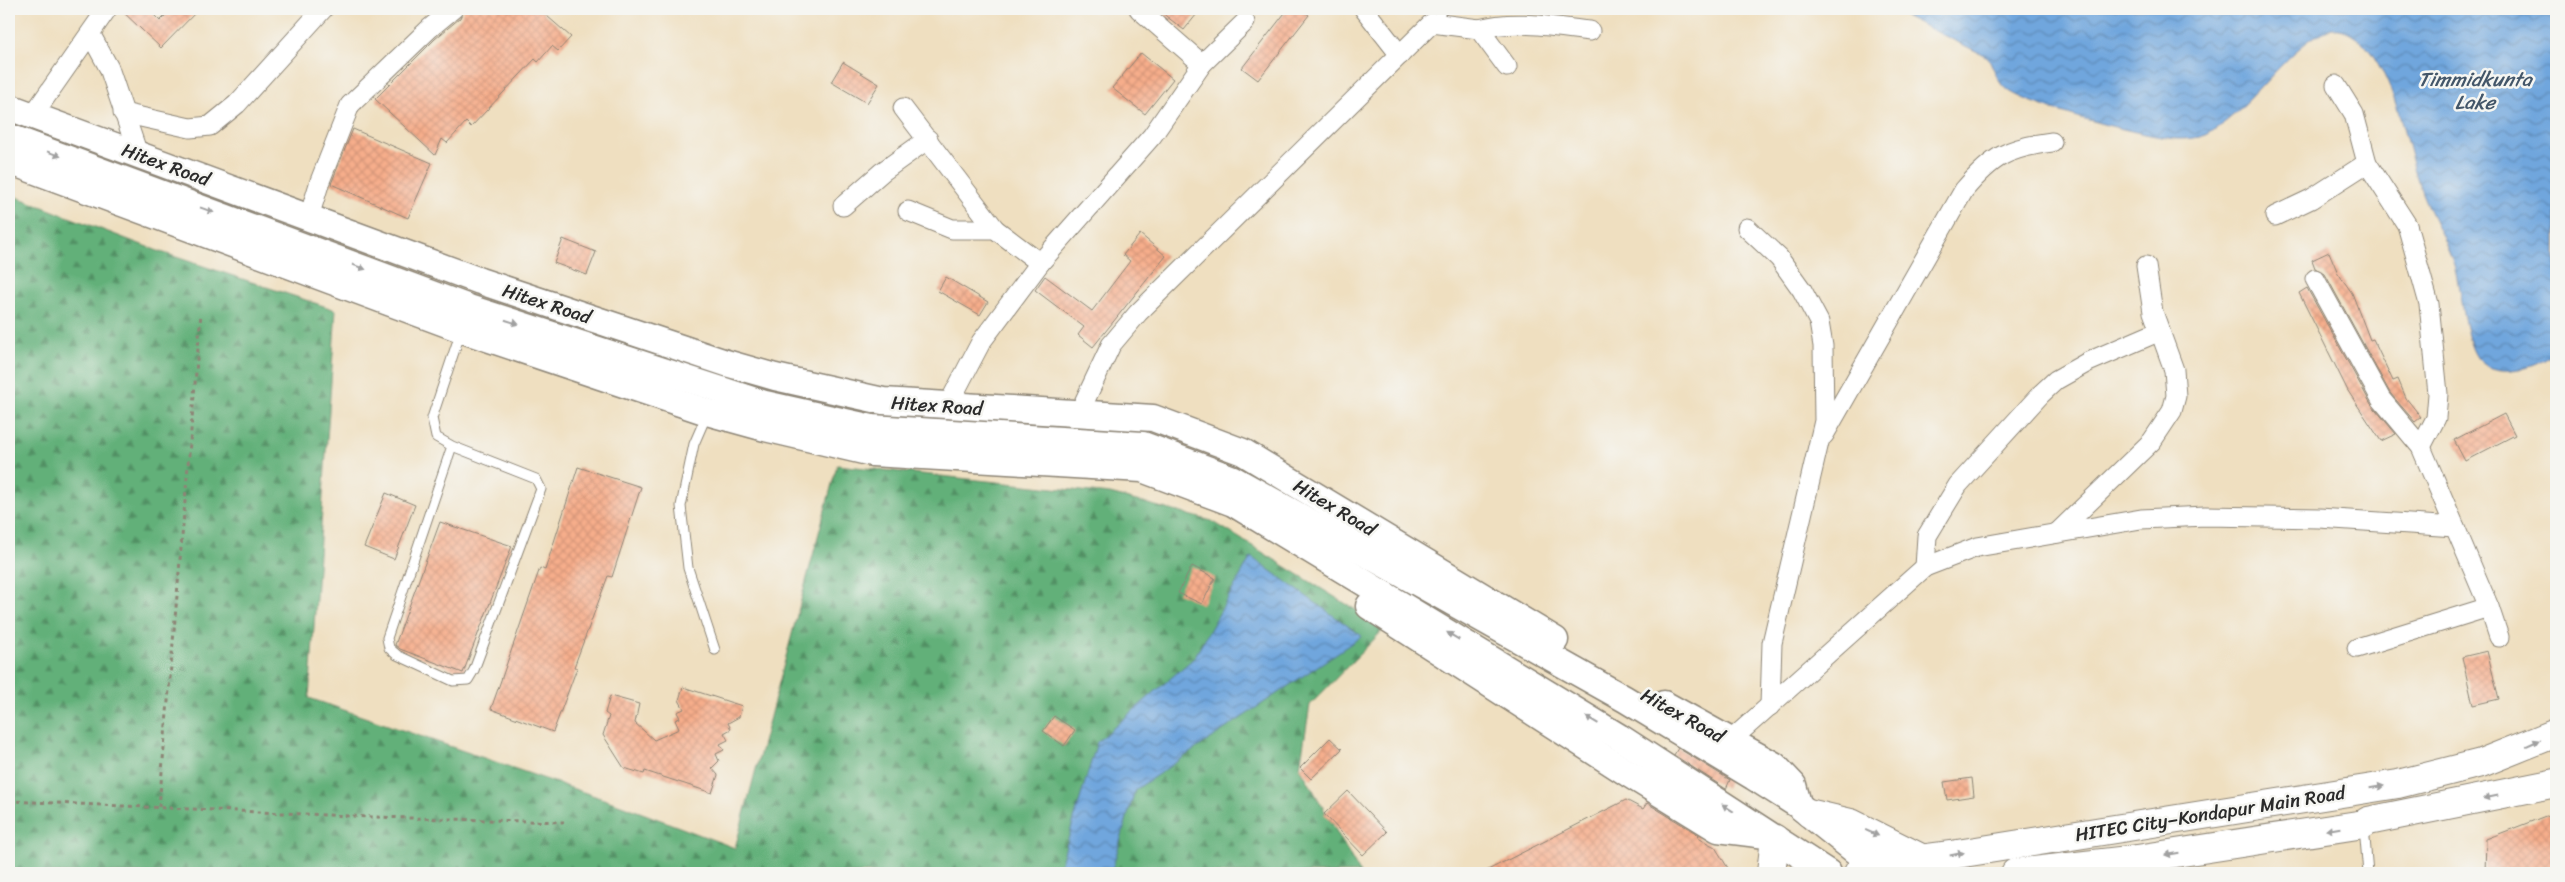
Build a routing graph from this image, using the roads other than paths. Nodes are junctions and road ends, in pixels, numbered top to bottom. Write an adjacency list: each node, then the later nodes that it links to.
1 (107, 9): 10 (street)
2 (323, 9): 17 (street)
3 (453, 9): 29 (street)
4 (1139, 9): 12 (street)
5 (1364, 9): 11 (street)
6 (1438, 16): 8 (street); 11 (street)
7 (1245, 22): 12 (street)
8 (1479, 29): 9 (street); 13 (street)
9 (1590, 30)
10 (91, 35): 17 (street); 18 (street)
11 (1400, 55): 38 (street)
12 (1202, 64): 32 (street)
13 (1507, 67)
14 (2336, 85): 24 (street)
15 (9, 107): 18 (street, Hitex Road)
16 (903, 108): 20 (street)
17 (123, 113): 22 (street)
18 (33, 115): 22 (street, Hitex Road)
19 (9, 137): 54 (street, Hitex Road, one-way to 54)
20 (928, 139): 26 (street); 31 (street)
21 (2052, 142): 40 (street)
22 (138, 154): 29 (street, Hitex Road)
23 (9, 161): 56 (street, one-way to 23)
24 (2367, 163): 28 (street); 42 (street)
25 (9, 180): 36 (street)
26 (843, 206)
27 (908, 211): 31 (street)
28 (2275, 216)
29 (309, 217): 37 (street, Hitex Road)
30 (1747, 228): 40 (street)
31 (995, 229): 32 (street)
32 (1040, 263): 37 (street)
33 (2146, 266): 35 (street)
34 (2315, 279): 42 (street)
35 (2160, 332): 44 (street); 45 (street)
36 (458, 340): 39 (street); 41 (lane)
37 (947, 407): 38 (street, Hitex Road)
38 (1079, 413): 52 (street, Hitex Road)
39 (704, 421): 49 (lane); 56 (street)
40 (1821, 441): 50 (street)
41 (452, 446): 41 (lane)
42 (2421, 447): 43 (street)
43 (2455, 527): 44 (street); 46 (street)
44 (2057, 533): 45 (street)
45 (1926, 567): 50 (street)
46 (2489, 607): 47 (street); 48 (street)
47 (2499, 637)
48 (2357, 648)
49 (715, 650)
50 (1770, 706): 52 (street)
51 (2556, 733): 57 (main road, HITEC City–Kondapur Main Road, one-way to 51)
52 (1730, 741): 54 (street, Hitex Road)
53 (2556, 783): 55 (main road, HITEC City–Kondapur Main Road, one-way to 55)
54 (1804, 809): 57 (main road, one-way to 57); 58 (street, Hitex Road)
55 (2364, 824): 61 (main road, HITEC City–Kondapur Main Road, one-way to 61); 62 (lane)
56 (1774, 838): 59 (main road); 60 (street)
57 (1923, 859): 58 (main road, HITEC City–Kondapur Main Road)
58 (1872, 870)
59 (1771, 873)
60 (1828, 873)
61 (2015, 873)
62 (2368, 873)

